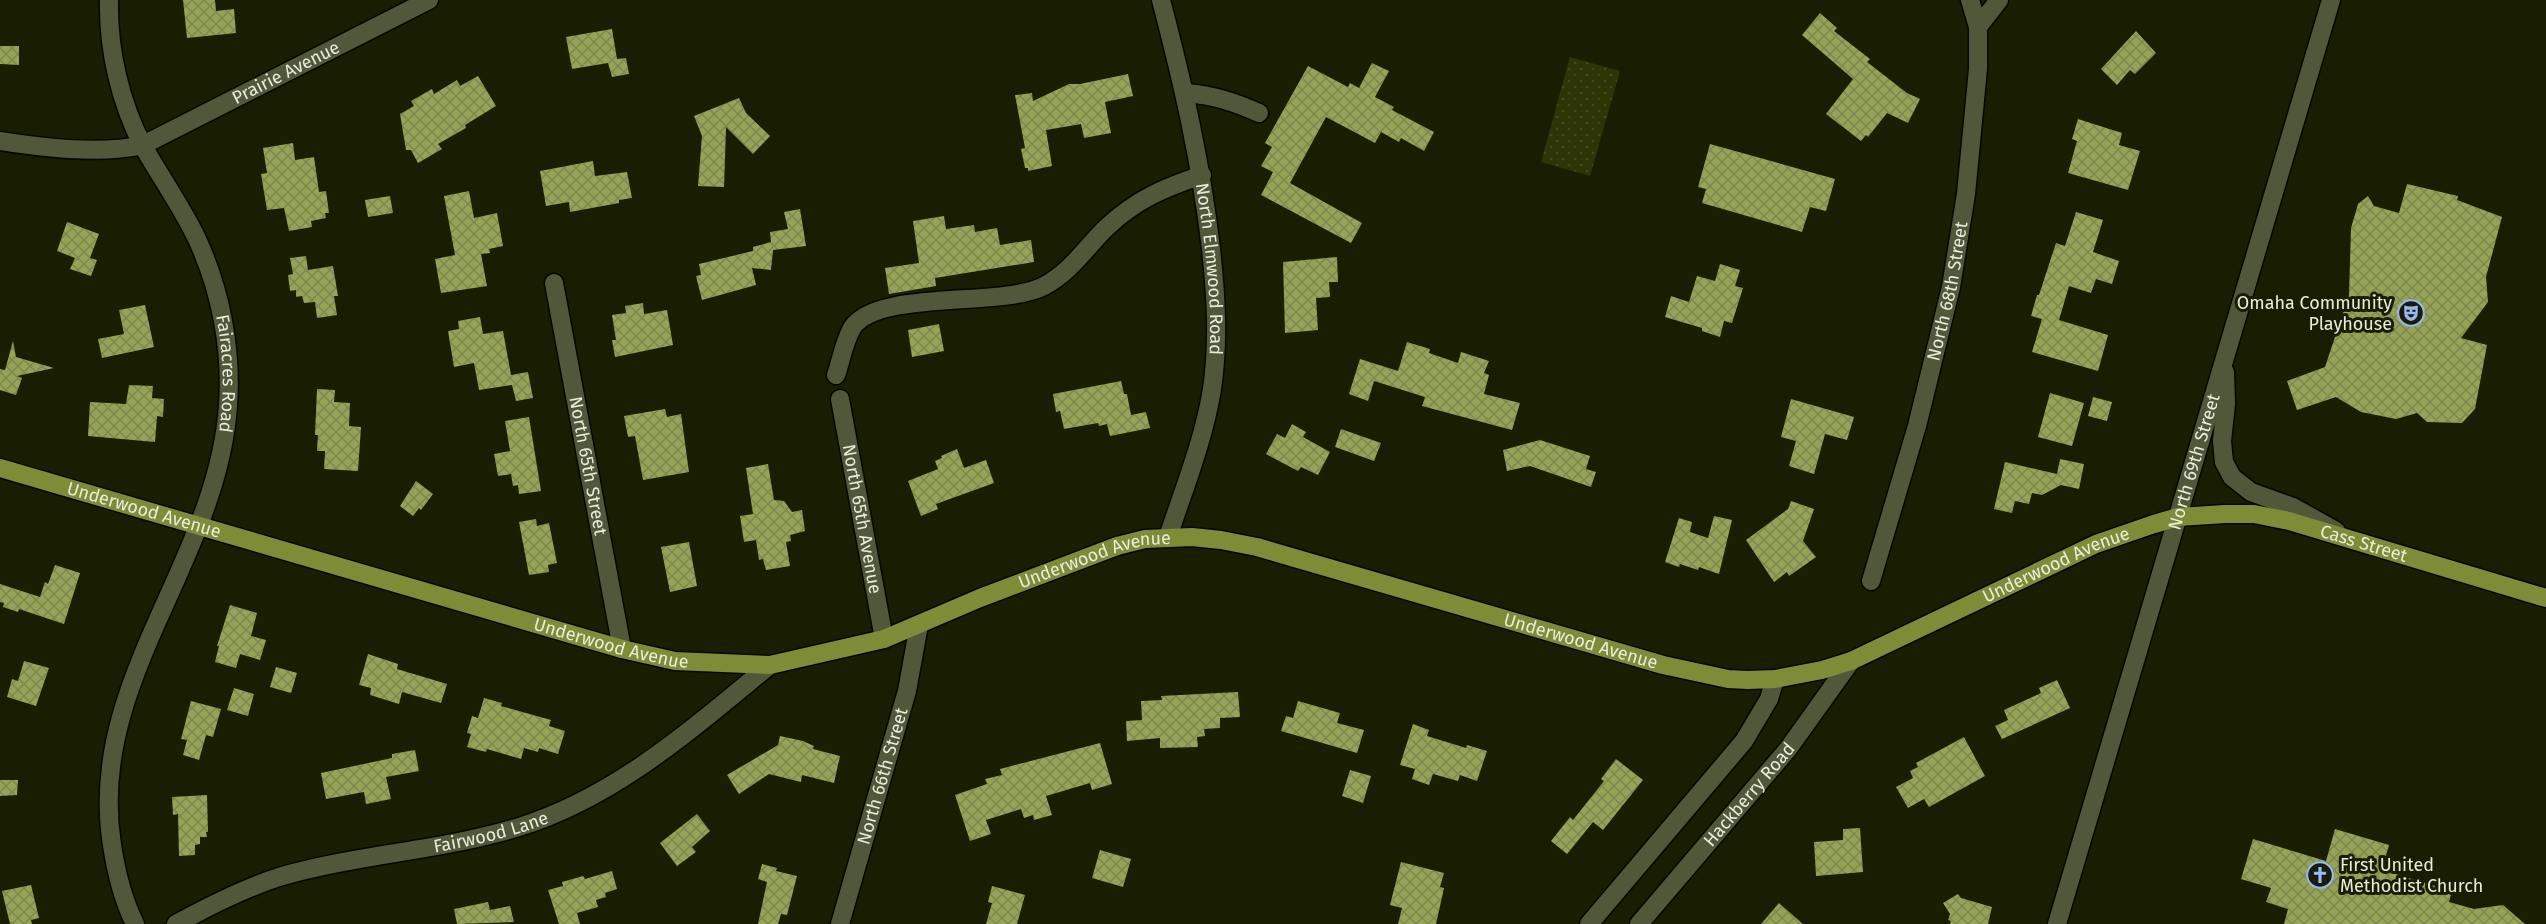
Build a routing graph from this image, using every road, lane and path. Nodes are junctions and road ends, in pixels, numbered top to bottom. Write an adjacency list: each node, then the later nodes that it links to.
1 (109, 0): 11 (street, Fairacres Road)
2 (429, 0): 11 (street, Prairie Avenue)
3 (1161, 0): 8 (street, North Elmwood Road)
4 (1970, 0): 7 (street, North 68th Street)
5 (1999, 0): 7 (street)
6 (2331, 0): 14 (street, North 69th Street)
7 (1978, 27): 22 (street, North 68th Street)
8 (1185, 93): 9 (street); 12 (street, North Elmwood Road)
9 (1259, 113)
10 (0, 141): 11 (street, Prairie Avenue)
11 (142, 145): 19 (street, Fairacres Road)
12 (1202, 175): 15 (street); 20 (street, North Elmwood Road)
13 (554, 283): 26 (street, North 65th Street)
14 (2225, 357): 18 (street, North 69th Street); 21 (street)
15 (836, 375)
16 (840, 399): 25 (street, North 65th Avenue)
17 (0, 468): 19 (main road, Underwood Avenue)
18 (2178, 517): 21 (main road, Cass Street); 27 (main road, Underwood Avenue); 35 (street, North 69th Street)
19 (199, 526): 26 (main road, Underwood Avenue); 30 (street, Fairacres Road)
20 (1168, 537): 24 (main road, Underwood Avenue); 29 (main road, Underwood Avenue)
21 (2350, 538): 23 (main road, Cass Street)
22 (1871, 580)
23 (2546, 598)
24 (919, 625): 25 (main road, Underwood Avenue); 32 (street, North 66th Street)
25 (885, 639): 28 (main road, Underwood Avenue)
26 (622, 649): 28 (main road, Underwood Avenue)
27 (1851, 661): 29 (main road, Underwood Avenue); 34 (street, Hackberry Road)
28 (770, 665): 31 (street, Fairwood Lane)
29 (1775, 679): 33 (street, Hackberry Road)
30 (135, 924)
31 (176, 924)
32 (840, 924)
33 (1589, 924)
34 (1639, 924)
35 (2057, 924)

